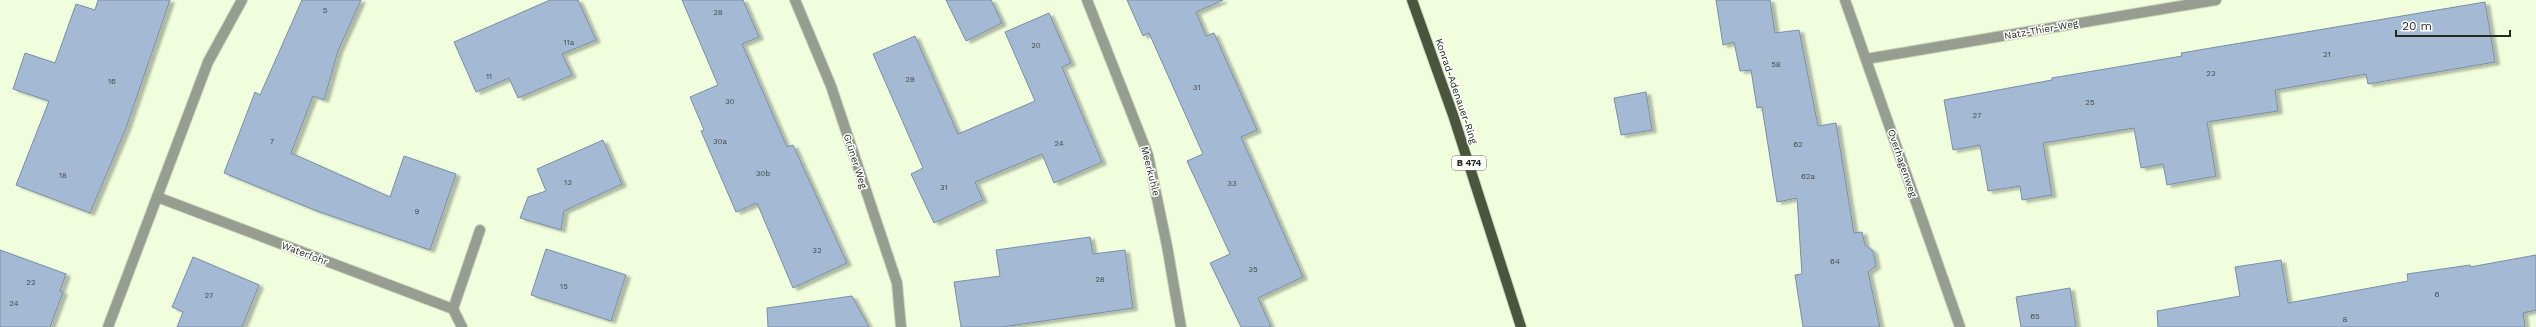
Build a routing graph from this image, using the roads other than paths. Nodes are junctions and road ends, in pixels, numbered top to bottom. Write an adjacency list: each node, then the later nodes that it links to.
1 (242, 0): 8 (street)
2 (795, 0): 13 (street, Grüner Weg)
3 (1087, 0): 14 (street, Meerkuhle)
4 (1412, 0): 15 (main road, Konrad-Adenauer-Ring / B 474)
5 (1846, 0): 7 (street, Overhagenweg)
6 (2216, 0): 7 (street, Natz-Thier-Weg)
7 (1866, 59): 16 (street, Overhagenweg)
8 (157, 197): 10 (street, Waterfohr); 11 (street)
9 (480, 230): 10 (street)
10 (453, 309): 12 (street)
11 (108, 327)
12 (462, 327)
13 (902, 327)
14 (1180, 327)
15 (1521, 327)
16 (1960, 327)

